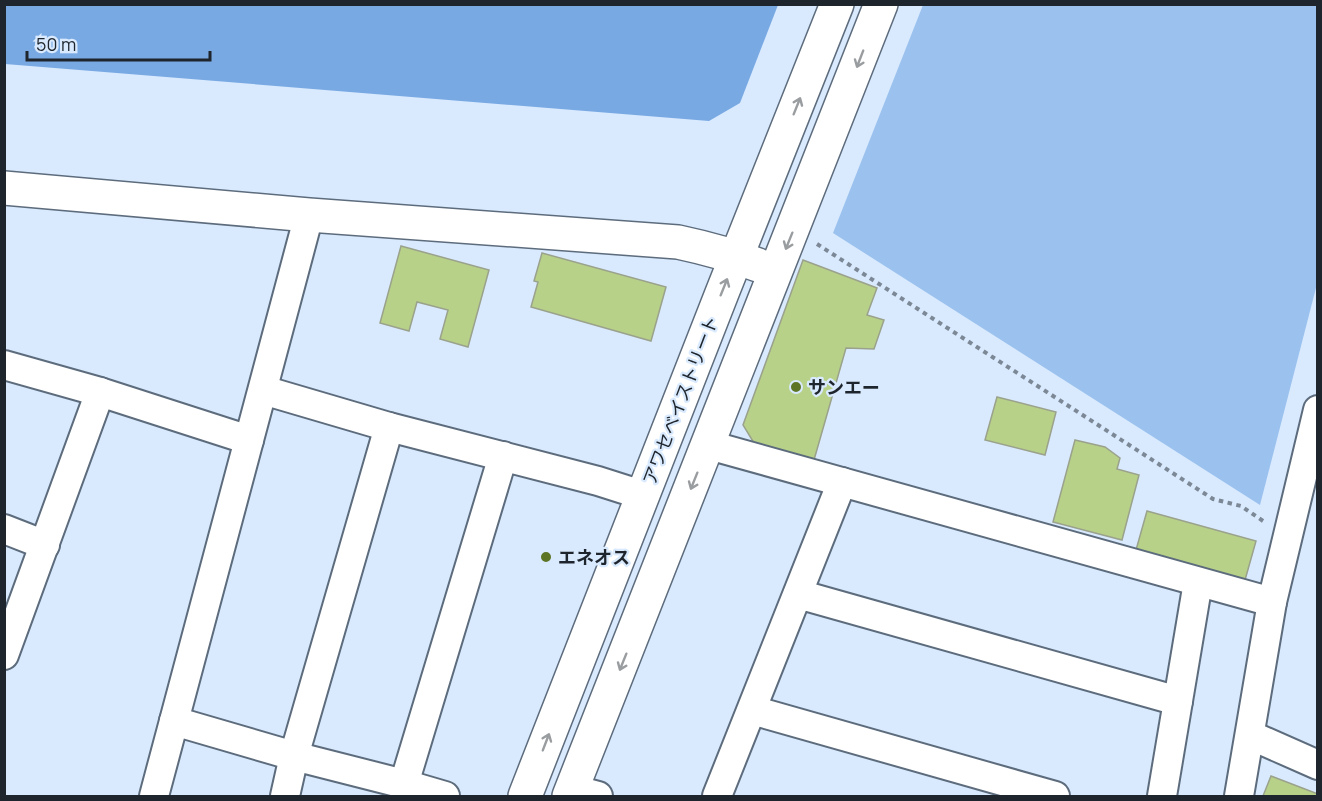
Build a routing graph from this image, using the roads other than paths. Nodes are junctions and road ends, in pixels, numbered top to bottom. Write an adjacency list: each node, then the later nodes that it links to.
1 (837, 4): 5 (main road, アワセベイストリート, one-way to 1)
2 (881, 4): 6 (main road, one-way to 6)
3 (4, 188): 4 (main road)
4 (309, 215): 5 (main road); 8 (street)
5 (736, 257): 6 (main road); 16 (main road, アワセベイストリート, one-way to 5)
6 (776, 272): 13 (main road)
7 (4, 364): 9 (street)
8 (263, 390): 11 (street); 12 (street)
9 (100, 392): 12 (street); 18 (street)
10 (1317, 410): 21 (street)
11 (388, 427): 14 (street); 27 (street)
12 (249, 440): 25 (street)
13 (709, 445): 15 (street); 30 (main road, one-way to 30)
14 (503, 456): 16 (street); 29 (street)
15 (842, 482): 19 (street); 20 (street)
16 (642, 495): 34 (main road, アワセベイストリート, one-way to 16)
17 (4, 529): 18 (street)
18 (45, 545): 22 (street)
19 (1198, 582): 21 (street); 23 (street)
20 (798, 594): 23 (street); 24 (street)
21 (1272, 602): 26 (street)
22 (4, 655)
23 (1178, 701): 37 (street)
24 (752, 710): 35 (street); 36 (street)
25 (174, 721): 27 (street); 31 (street)
26 (1250, 735): 28 (street); 38 (street)
27 (294, 756): 29 (street); 32 (street)
28 (1317, 765)
29 (404, 784): 33 (street)
30 (580, 794)
31 (154, 796)
32 (285, 796)
33 (446, 796)
34 (525, 796)
35 (717, 796)
36 (1055, 796)
37 (1162, 796)
38 (1239, 796)

